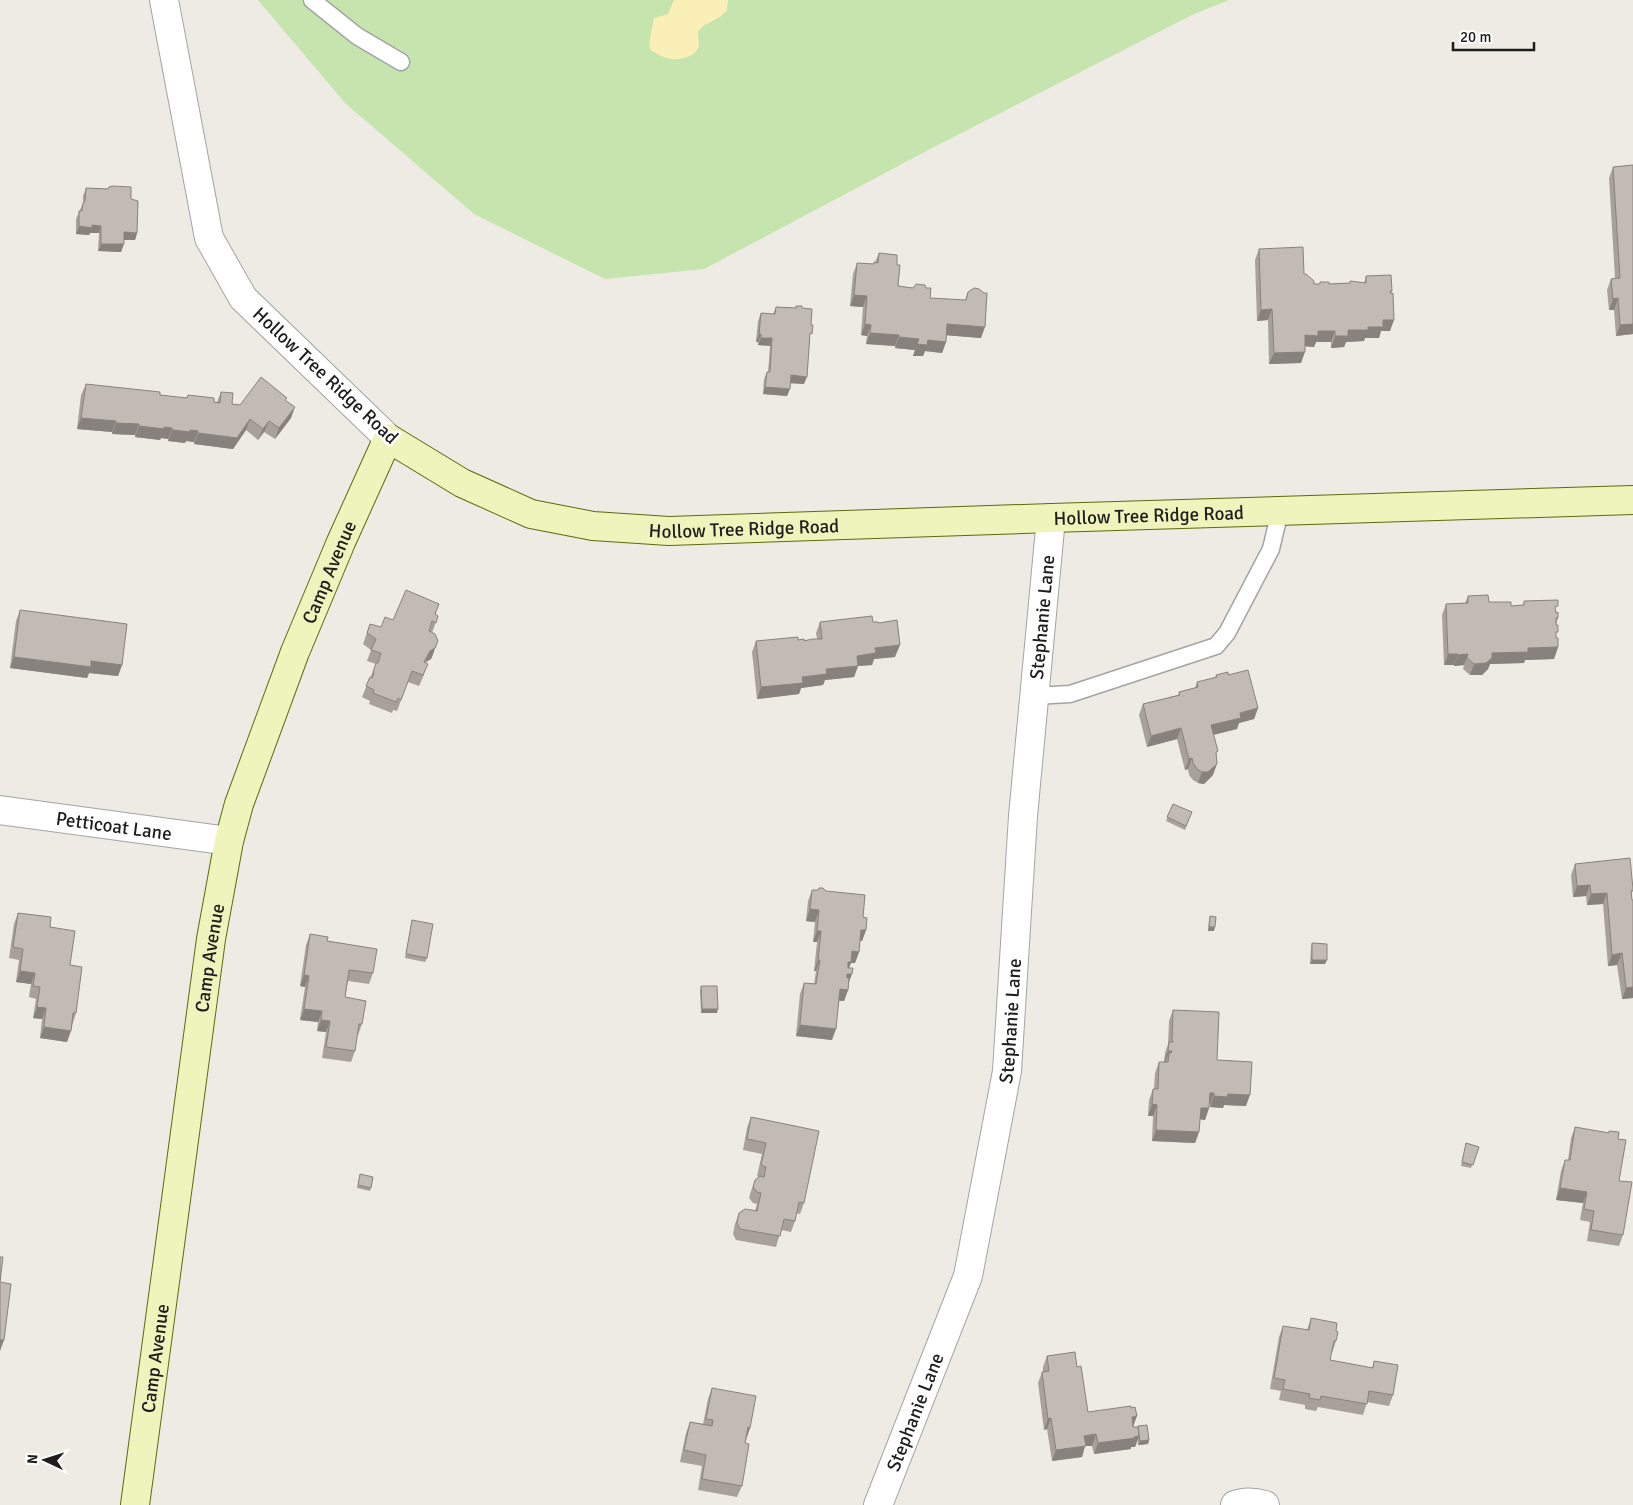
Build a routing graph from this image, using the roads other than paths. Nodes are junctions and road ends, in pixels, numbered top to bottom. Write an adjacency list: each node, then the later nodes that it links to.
1 (164, 0): 4 (street, Hollow Tree Ridge Road)
2 (312, 0): 3 (lane)
3 (400, 62)
4 (388, 438): 7 (street, Hollow Tree Ridge Road); 10 (street, Camp Avenue)
5 (1633, 500): 6 (street, Hollow Tree Ridge Road)
6 (1280, 511): 7 (street, Hollow Tree Ridge Road); 8 (lane)
7 (1051, 518): 8 (street, Stephanie Lane)
8 (1034, 696): 12 (street, Stephanie Lane)
9 (0, 810): 10 (street, Petticoat Lane)
10 (229, 841): 11 (street, Camp Avenue)
11 (135, 1505)
12 (878, 1505)
13 (1235, 1505): 14 (street)
14 (1265, 1505)

